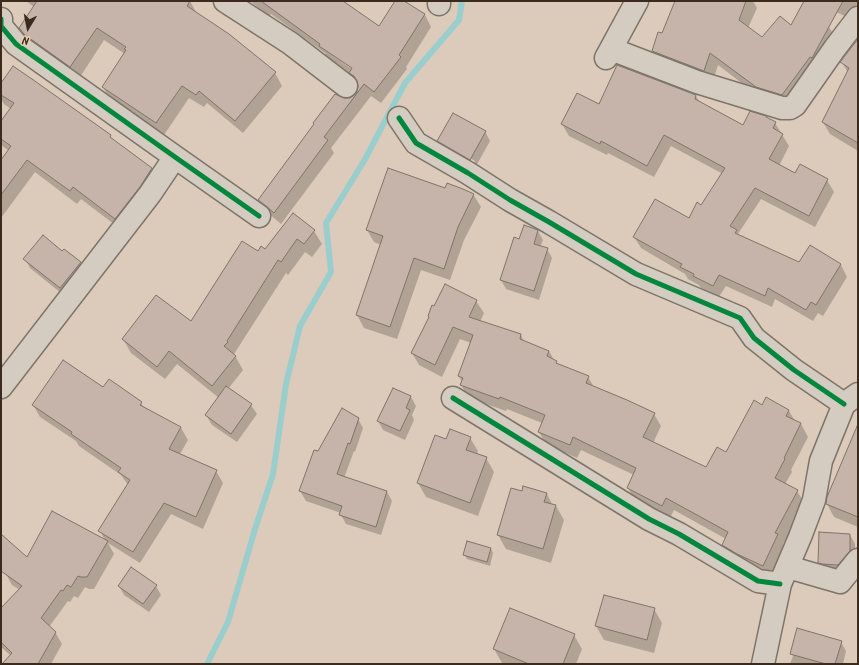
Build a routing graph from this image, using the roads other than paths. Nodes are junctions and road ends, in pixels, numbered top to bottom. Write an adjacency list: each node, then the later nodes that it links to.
1 (6, 1): 4 (street)
2 (225, 1): 7 (street)
3 (637, 1): 5 (street)
4 (1, 9)
5 (858, 18)
6 (1, 19): 9 (street)
7 (346, 86)
8 (399, 118): 13 (street)
9 (175, 157): 10 (street); 11 (street)
10 (259, 216)
11 (1, 388)
12 (453, 398): 15 (street)
13 (851, 399): 15 (street)
14 (858, 560): 16 (street)
15 (784, 576): 16 (street); 17 (street)
16 (849, 584)
17 (763, 664)

